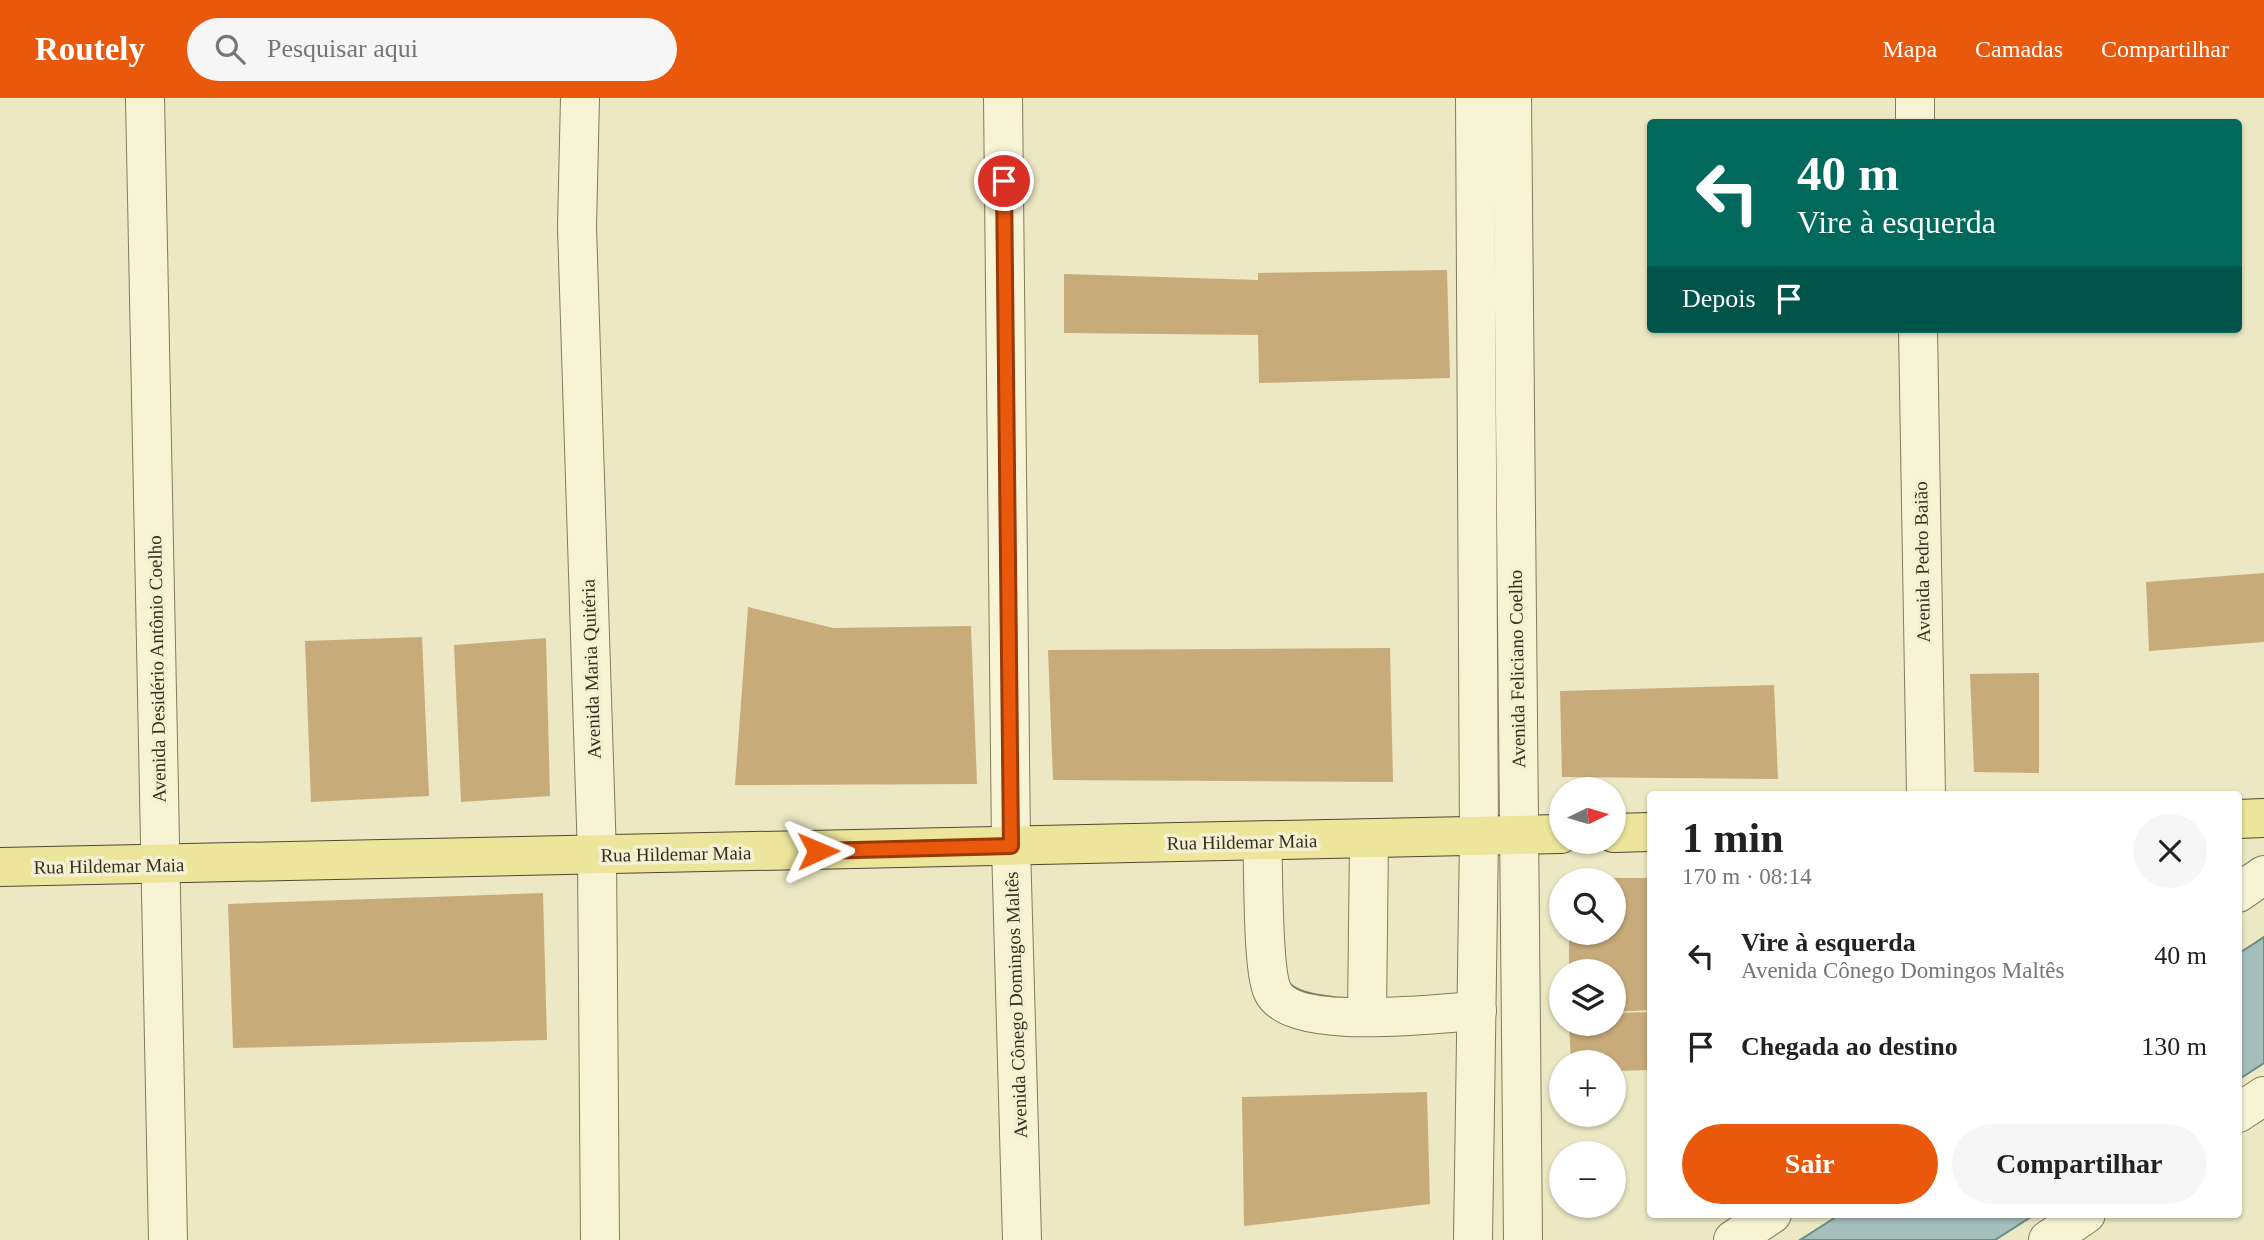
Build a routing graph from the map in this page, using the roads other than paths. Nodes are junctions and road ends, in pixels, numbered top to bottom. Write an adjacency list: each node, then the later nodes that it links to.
1 (145, 98): 21 (street, Avenida Desidério Antônio Coelho)
2 (580, 98): 20 (street, Avenida Maria Quitéria)
3 (1003, 98): 19 (street, Avenida Cônego Domingos Maltês)
4 (1475, 98): 16 (street, Avenida Feliciano Coelho)
5 (1512, 98): 15 (street, Avenida Feliciano Coelho)
6 (1914, 98): 7 (street)
7 (1915, 119)
8 (1918, 333): 9 (street, Avenida Pedro Baião)
9 (1926, 791)
10 (2242, 818): 11 (main road)
11 (2264, 818)
12 (1647, 832): 13 (main road)
13 (1626, 833)
14 (1549, 834): 15 (main road, Rua Hildemar Maia)
15 (1519, 835): 16 (main road, Rua Hildemar Maia); 35 (street, Avenida Feliciano Coelho)
16 (1479, 838): 17 (main road, Rua Hildemar Maia); 25 (street, Avenida Feliciano Coelho)
17 (1368, 839): 18 (main road, Rua Hildemar Maia); 26 (street)
18 (1262, 841): 19 (main road, Rua Hildemar Maia); 26 (street)
19 (1011, 846): 20 (main road, Rua Hildemar Maia); 33 (street, Avenida Cônego Domingos Maltês)
20 (597, 856): 21 (main road, Rua Hildemar Maia); 32 (street, Avenida Maria Quitéria)
21 (161, 866): 22 (main road, Rua Hildemar Maia); 31 (street, Avenida Desidério Antônio Coelho)
22 (0, 867)
23 (2264, 875): 24 (street)
24 (2242, 890)
25 (1477, 1011): 26 (street); 34 (street, Avenida Feliciano Coelho)
26 (1367, 1017)
27 (2264, 1096): 28 (street)
28 (2242, 1110)
29 (1766, 1218): 36 (street)
30 (2080, 1218): 37 (street)
31 (168, 1240)
32 (600, 1240)
33 (1022, 1240)
34 (1473, 1240)
35 (1523, 1240)
36 (1732, 1240)
37 (2048, 1240)

